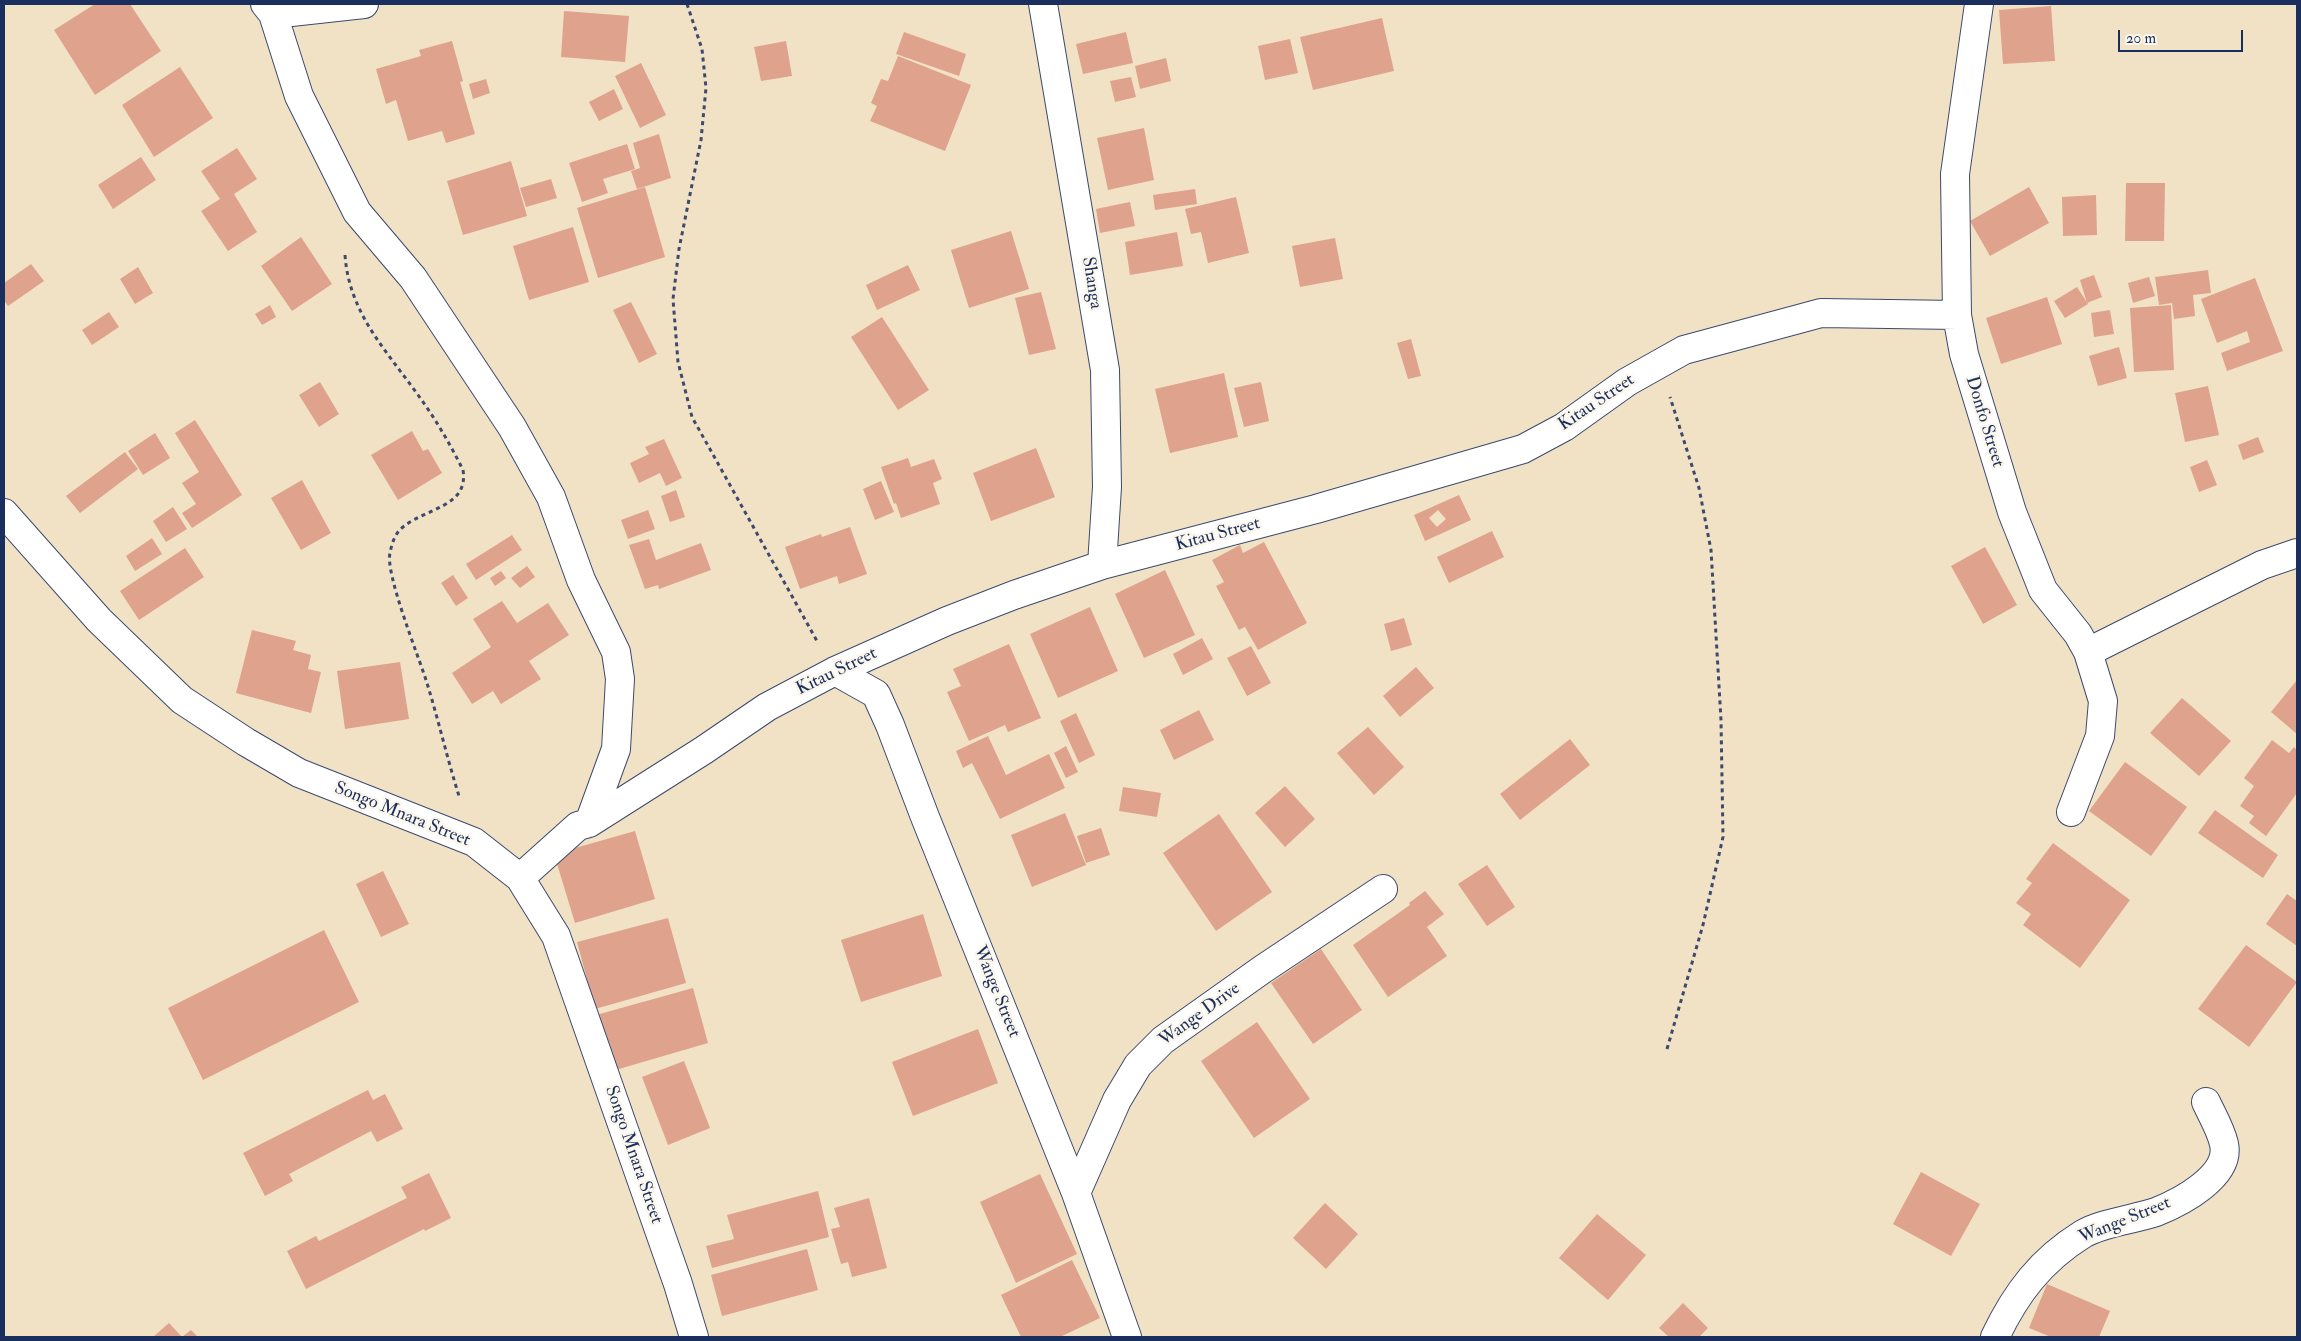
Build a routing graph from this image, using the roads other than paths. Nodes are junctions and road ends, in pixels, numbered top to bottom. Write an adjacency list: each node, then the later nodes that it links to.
1 (364, 4): 4 (street)
2 (1043, 4): 8 (street, Shanga)
3 (1979, 4): 5 (street, Donfo Street)
4 (269, 9): 12 (street)
5 (1957, 315): 8 (street, Kitau Street); 9 (street, Donfo Street)
6 (4, 513): 13 (street, Songo Mnara Street)
7 (2297, 553): 9 (street)
8 (1102, 566): 10 (street, Kitau Street)
9 (2088, 652): 11 (street, Donfo Street)
10 (834, 671): 12 (street, Kitau Street); 16 (street, Wange Street)
11 (2070, 812)
12 (589, 822): 13 (street, Kitau Street)
13 (520, 878): 17 (street, Songo Mnara Street)
14 (1383, 889): 16 (street, Wange Drive)
15 (2206, 1102): 19 (street, Wange Street)
16 (1076, 1193): 18 (street, Wange Street)
17 (694, 1337)
18 (1127, 1337)
19 (1995, 1337)

